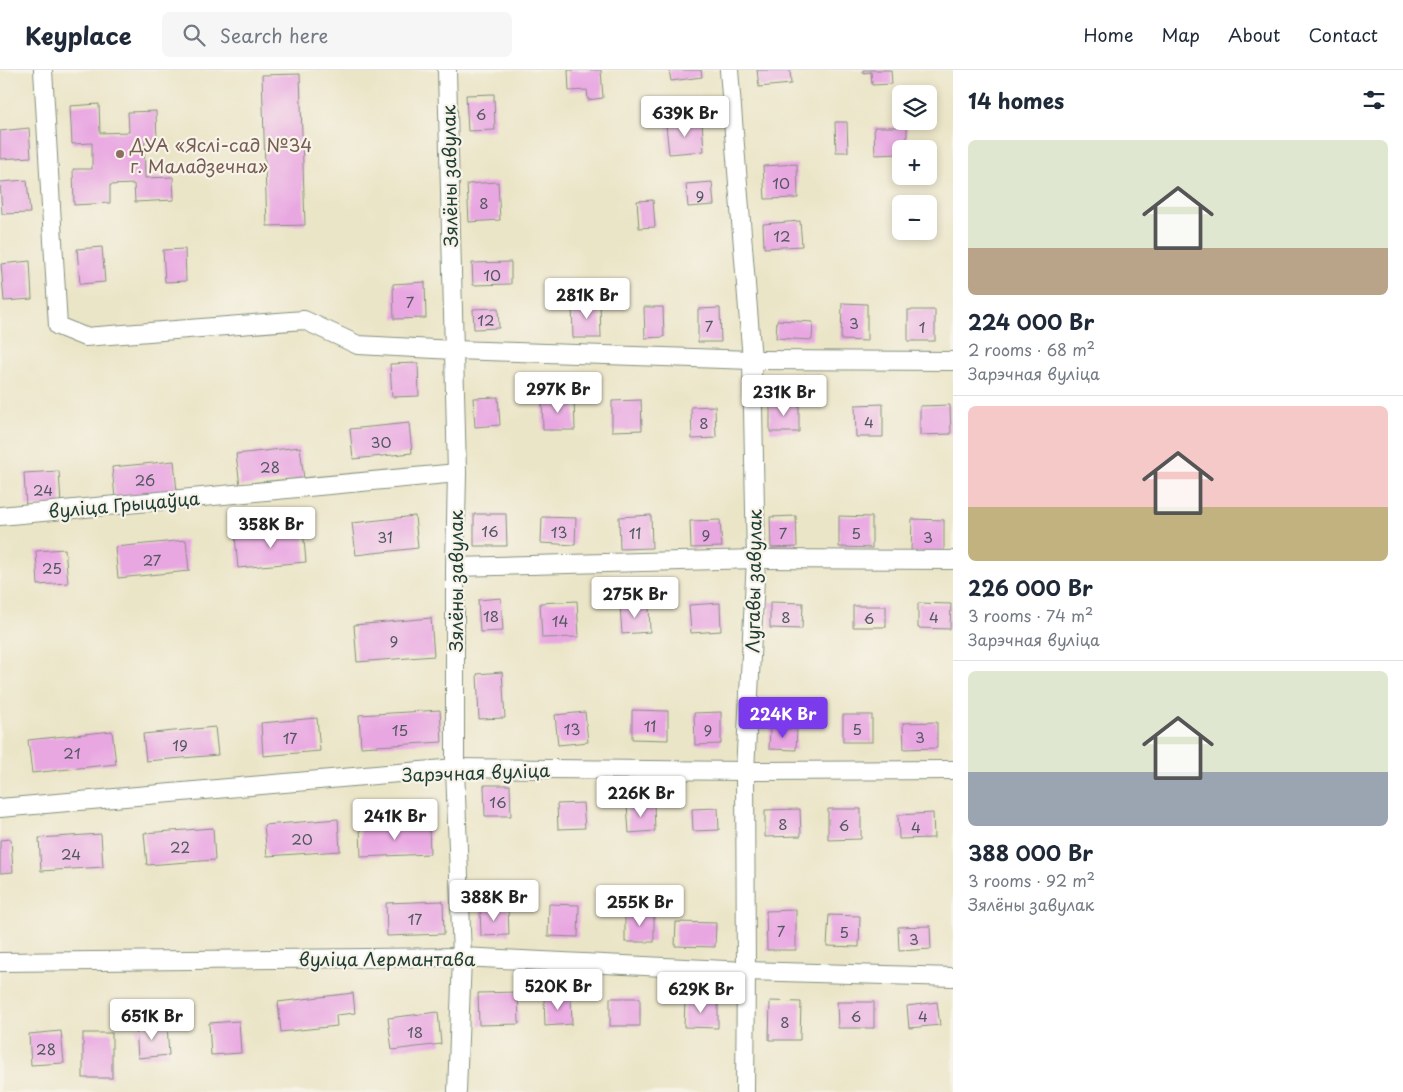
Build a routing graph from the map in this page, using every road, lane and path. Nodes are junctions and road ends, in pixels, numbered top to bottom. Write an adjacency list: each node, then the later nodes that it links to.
1 (42, 70): 4 (street)
2 (447, 70): 4 (street, Зялёны завулак)
3 (729, 70): 5 (street, Лугавы завулак)
4 (454, 350): 5 (street); 7 (street, Зялёны завулак)
5 (752, 360): 6 (street); 9 (street, Лугавы завулак)
6 (953, 361)
7 (456, 474): 8 (street, вуліца Грыцаўца); 11 (street, Зялёны завулак)
8 (0, 516)
9 (756, 559): 10 (street); 11 (street); 14 (street, Лугавы завулак)
10 (953, 560)
11 (455, 567): 12 (street, Зялёны завулак)
12 (455, 768): 14 (street, Зарэчная вуліца); 15 (street, Зарэчная вуліца); 16 (street, Зялёны завулак)
13 (953, 770): 14 (street, Зарэчная вуліца)
14 (745, 771): 18 (street, Лугавы завулак)
15 (0, 808)
16 (462, 957): 17 (street, вуліца Лермантава); 18 (street, вуліца Лермантава); 20 (street, Зялёны завулак)
17 (0, 962)
18 (746, 971): 19 (street, вуліца Лермантава); 21 (street, Лугавы завулак)
19 (953, 977)
20 (457, 1092)
21 (745, 1092)

